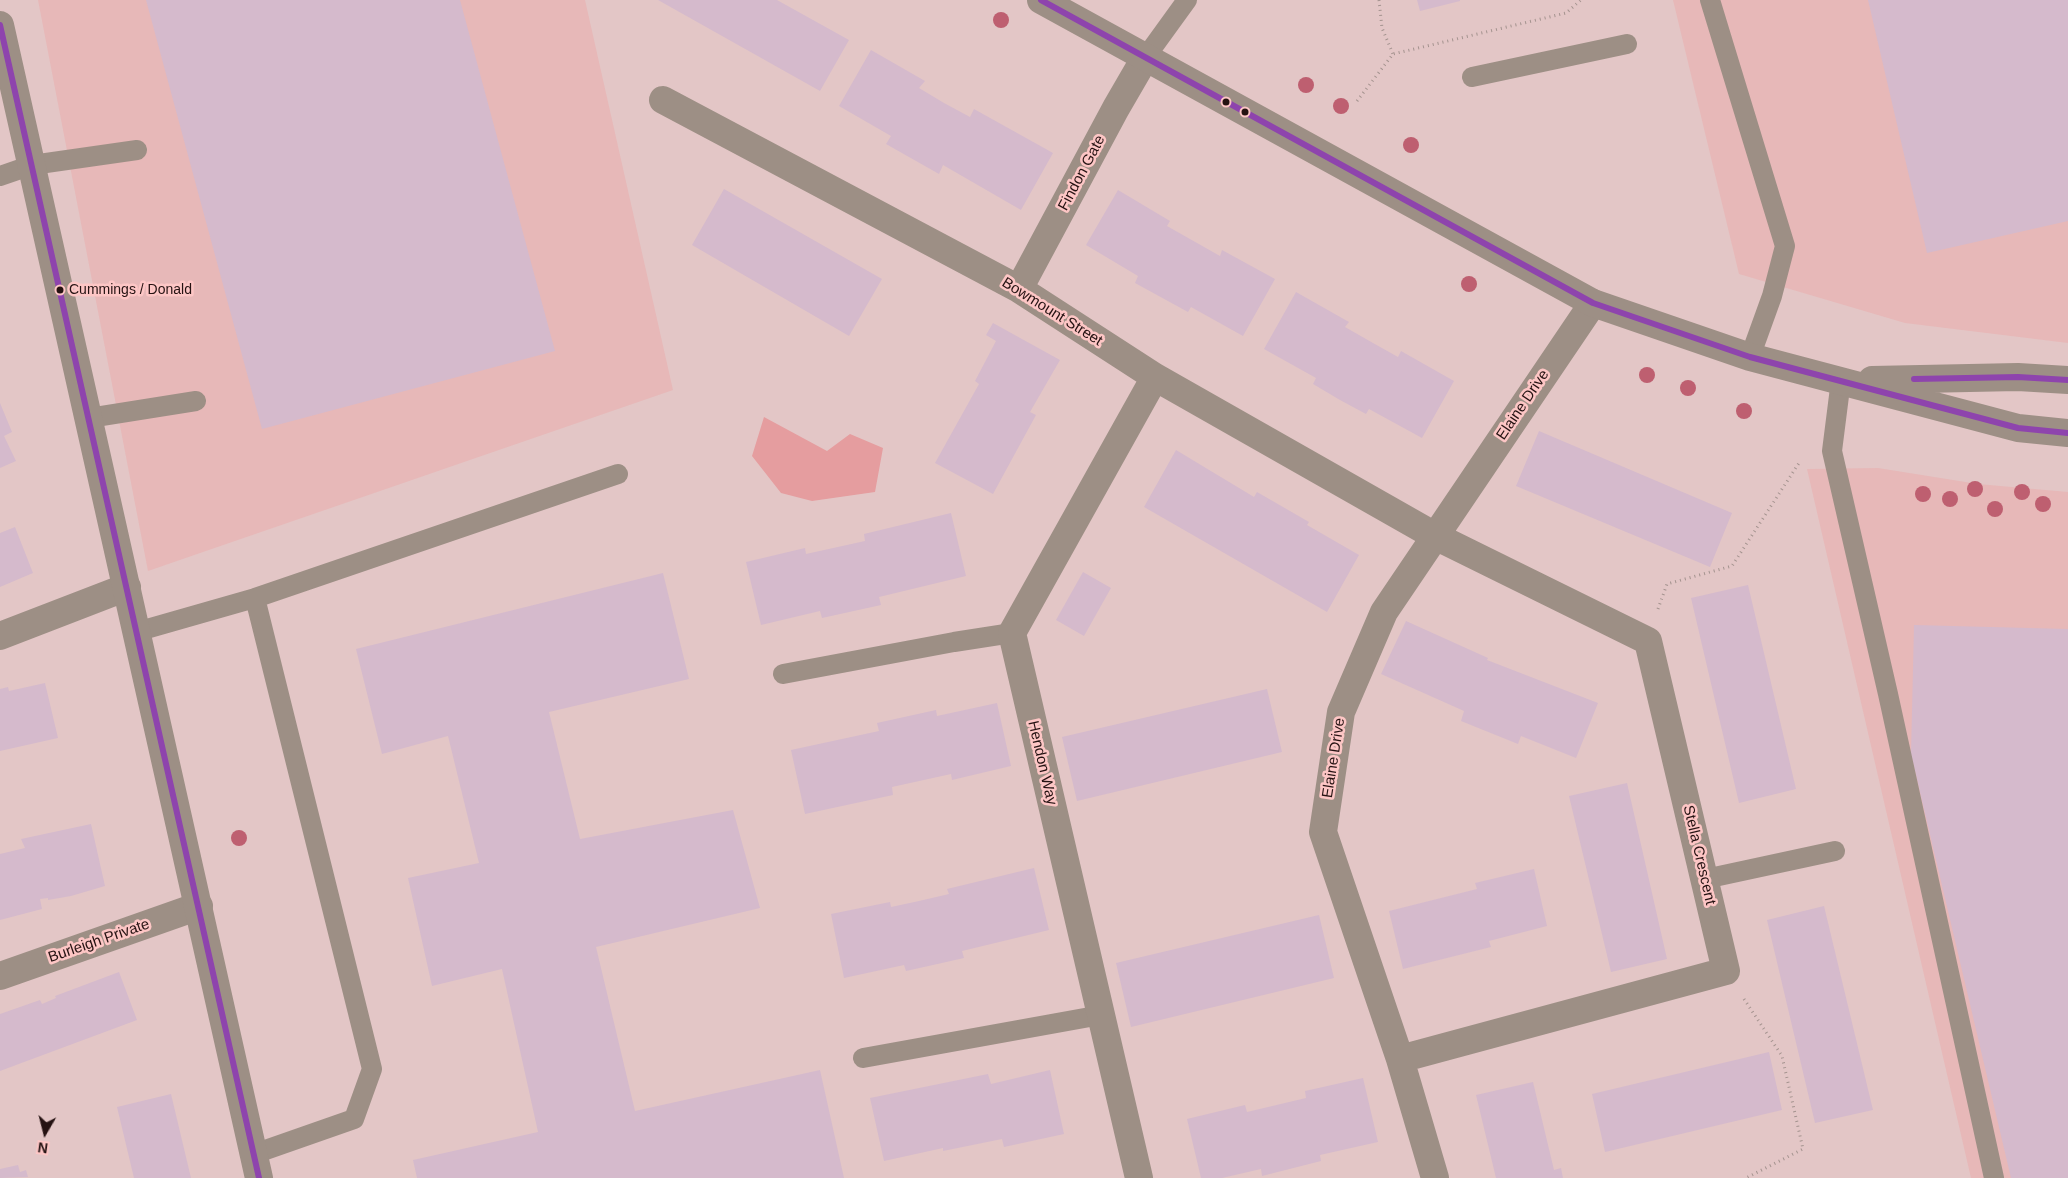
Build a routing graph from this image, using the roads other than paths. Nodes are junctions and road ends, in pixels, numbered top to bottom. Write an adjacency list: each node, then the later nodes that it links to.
1 (1041, 0): 6 (street)
2 (1187, 0): 6 (lane)
3 (1710, 0): 14 (lane)
4 (0, 25): 10 (street)
5 (1627, 44): 7 (lane)
6 (1145, 58): 12 (street, Findon Gate); 13 (street)
7 (1472, 77)
8 (663, 100): 12 (street, Bowmount Street)
9 (137, 150): 10 (lane)
10 (32, 165): 11 (lane); 19 (street)
11 (0, 176)
12 (1019, 289): 15 (street, Bowmount Street)
13 (1593, 303): 14 (street); 22 (street, Elaine Drive)
14 (1750, 357): 16 (street)
15 (1154, 377): 22 (street, Bowmount Street); 26 (street)
16 (1841, 380): 17 (street); 20 (street); 39 (lane)
17 (2068, 380)
18 (196, 400): 19 (lane)
19 (88, 418): 23 (street)
20 (2068, 433)
21 (618, 474): 24 (lane)
22 (1435, 536): 30 (street, Stella Crescent); 35 (street, Elaine Drive)
23 (127, 587): 25 (street); 27 (street)
24 (255, 598): 25 (lane); 36 (lane)
25 (136, 632): 31 (street)
26 (1012, 633): 28 (lane); 33 (street, Hendon Way)
27 (0, 636)
28 (783, 674)
29 (1835, 851): 30 (lane)
30 (1705, 879): 35 (street, Stella Crescent)
31 (199, 906): 32 (street, Burleigh Private); 36 (street)
32 (0, 976)
33 (1101, 1015): 34 (lane); 37 (street, Hendon Way)
34 (863, 1058)
35 (1400, 1059): 38 (street, Elaine Drive)
36 (256, 1166)
37 (1140, 1178)
38 (1435, 1178)
39 (1994, 1178)

